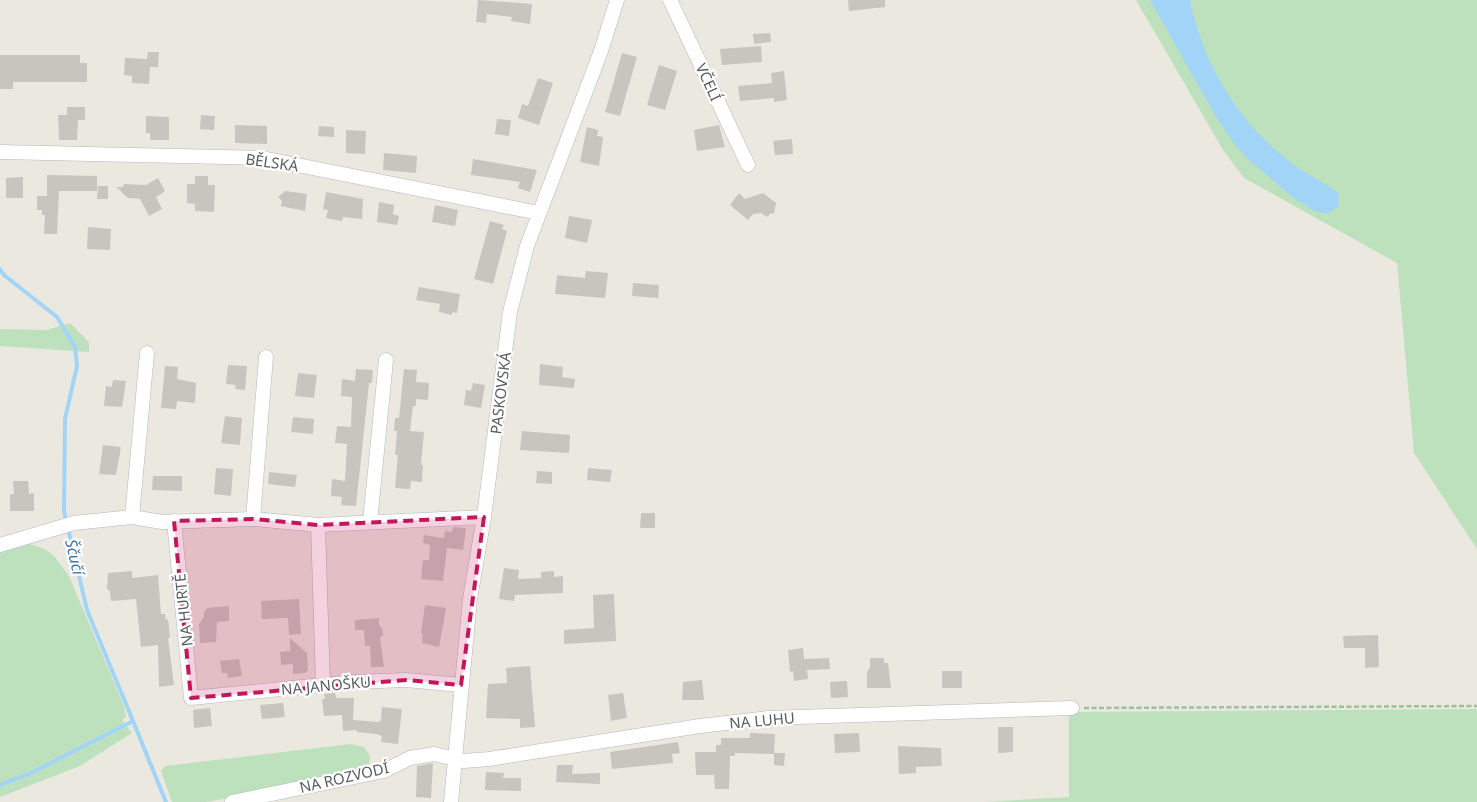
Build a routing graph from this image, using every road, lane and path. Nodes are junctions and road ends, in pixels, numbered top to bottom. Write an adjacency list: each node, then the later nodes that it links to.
1 (617, 0): 5 (street, PASKOVSKÁ)
2 (670, 0): 4 (street, VČELÍ)
3 (0, 152): 5 (street, BĚLSKÁ)
4 (748, 164)
5 (539, 213): 10 (street, PASKOVSKÁ)
6 (147, 353): 9 (street)
7 (266, 357): 11 (street)
8 (386, 360): 13 (street)
9 (132, 517): 12 (street); 15 (street)
10 (484, 517): 13 (street); 17 (street, PASKOVSKÁ)
11 (253, 520): 12 (street); 14 (street)
12 (174, 521): 18 (street, NA HURTĚ)
13 (370, 522): 14 (street)
14 (318, 525): 16 (street)
15 (0, 545)
16 (323, 685): 17 (street, NA JANOŠKU); 18 (street, NA JANOŠKU)
17 (461, 685): 21 (street, PASKOVSKÁ)
18 (191, 698)
19 (1477, 706): 20 (path)
20 (1072, 708): 21 (street, NA LUHU)
21 (454, 758): 22 (street, NA ROZVODÍ); 23 (street, PASKOVSKÁ)
22 (232, 802)
23 (451, 802)

